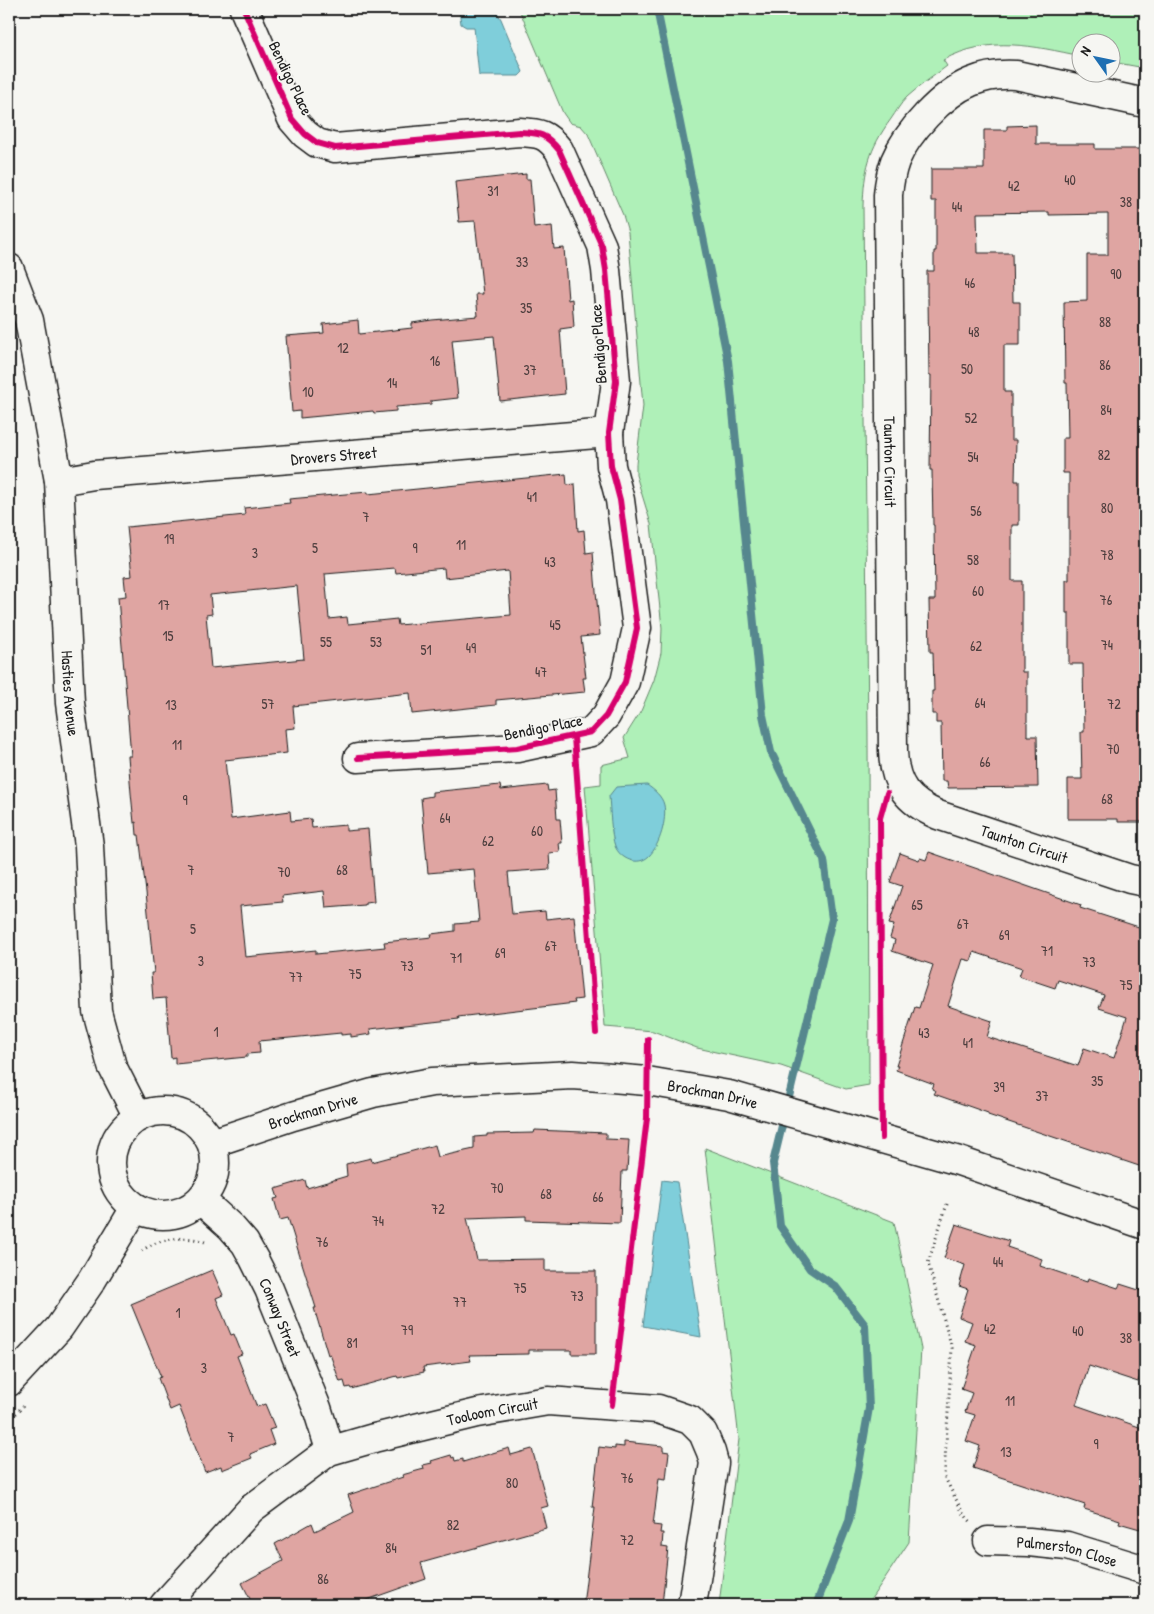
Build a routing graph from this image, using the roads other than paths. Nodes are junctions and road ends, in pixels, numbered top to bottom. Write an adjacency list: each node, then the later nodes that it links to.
1 (244, 9): 4 (street, Bendigo Place)
2 (1145, 103): 7 (street, Taunton Circuit)
3 (9, 268): 5 (street, Hasties Avenue)
4 (609, 433): 5 (street, Drovers Street); 6 (street, Bendigo Place)
5 (59, 482): 8 (street, Hasties Avenue)
6 (358, 758)
7 (1145, 882)
8 (138, 1116): 9 (street); 11 (street)
9 (212, 1143): 10 (street); 12 (street, Brockman Drive)
10 (201, 1200): 11 (street); 14 (street, Conway Street)
11 (135, 1208): 13 (street)
12 (1145, 1225)
13 (9, 1382)
14 (329, 1451): 17 (street, Tooloom Circuit); 18 (street, Tooloom Circuit)
15 (988, 1541): 16 (street, Palmerston Close)
16 (1145, 1570)
17 (164, 1605)
18 (692, 1605)

